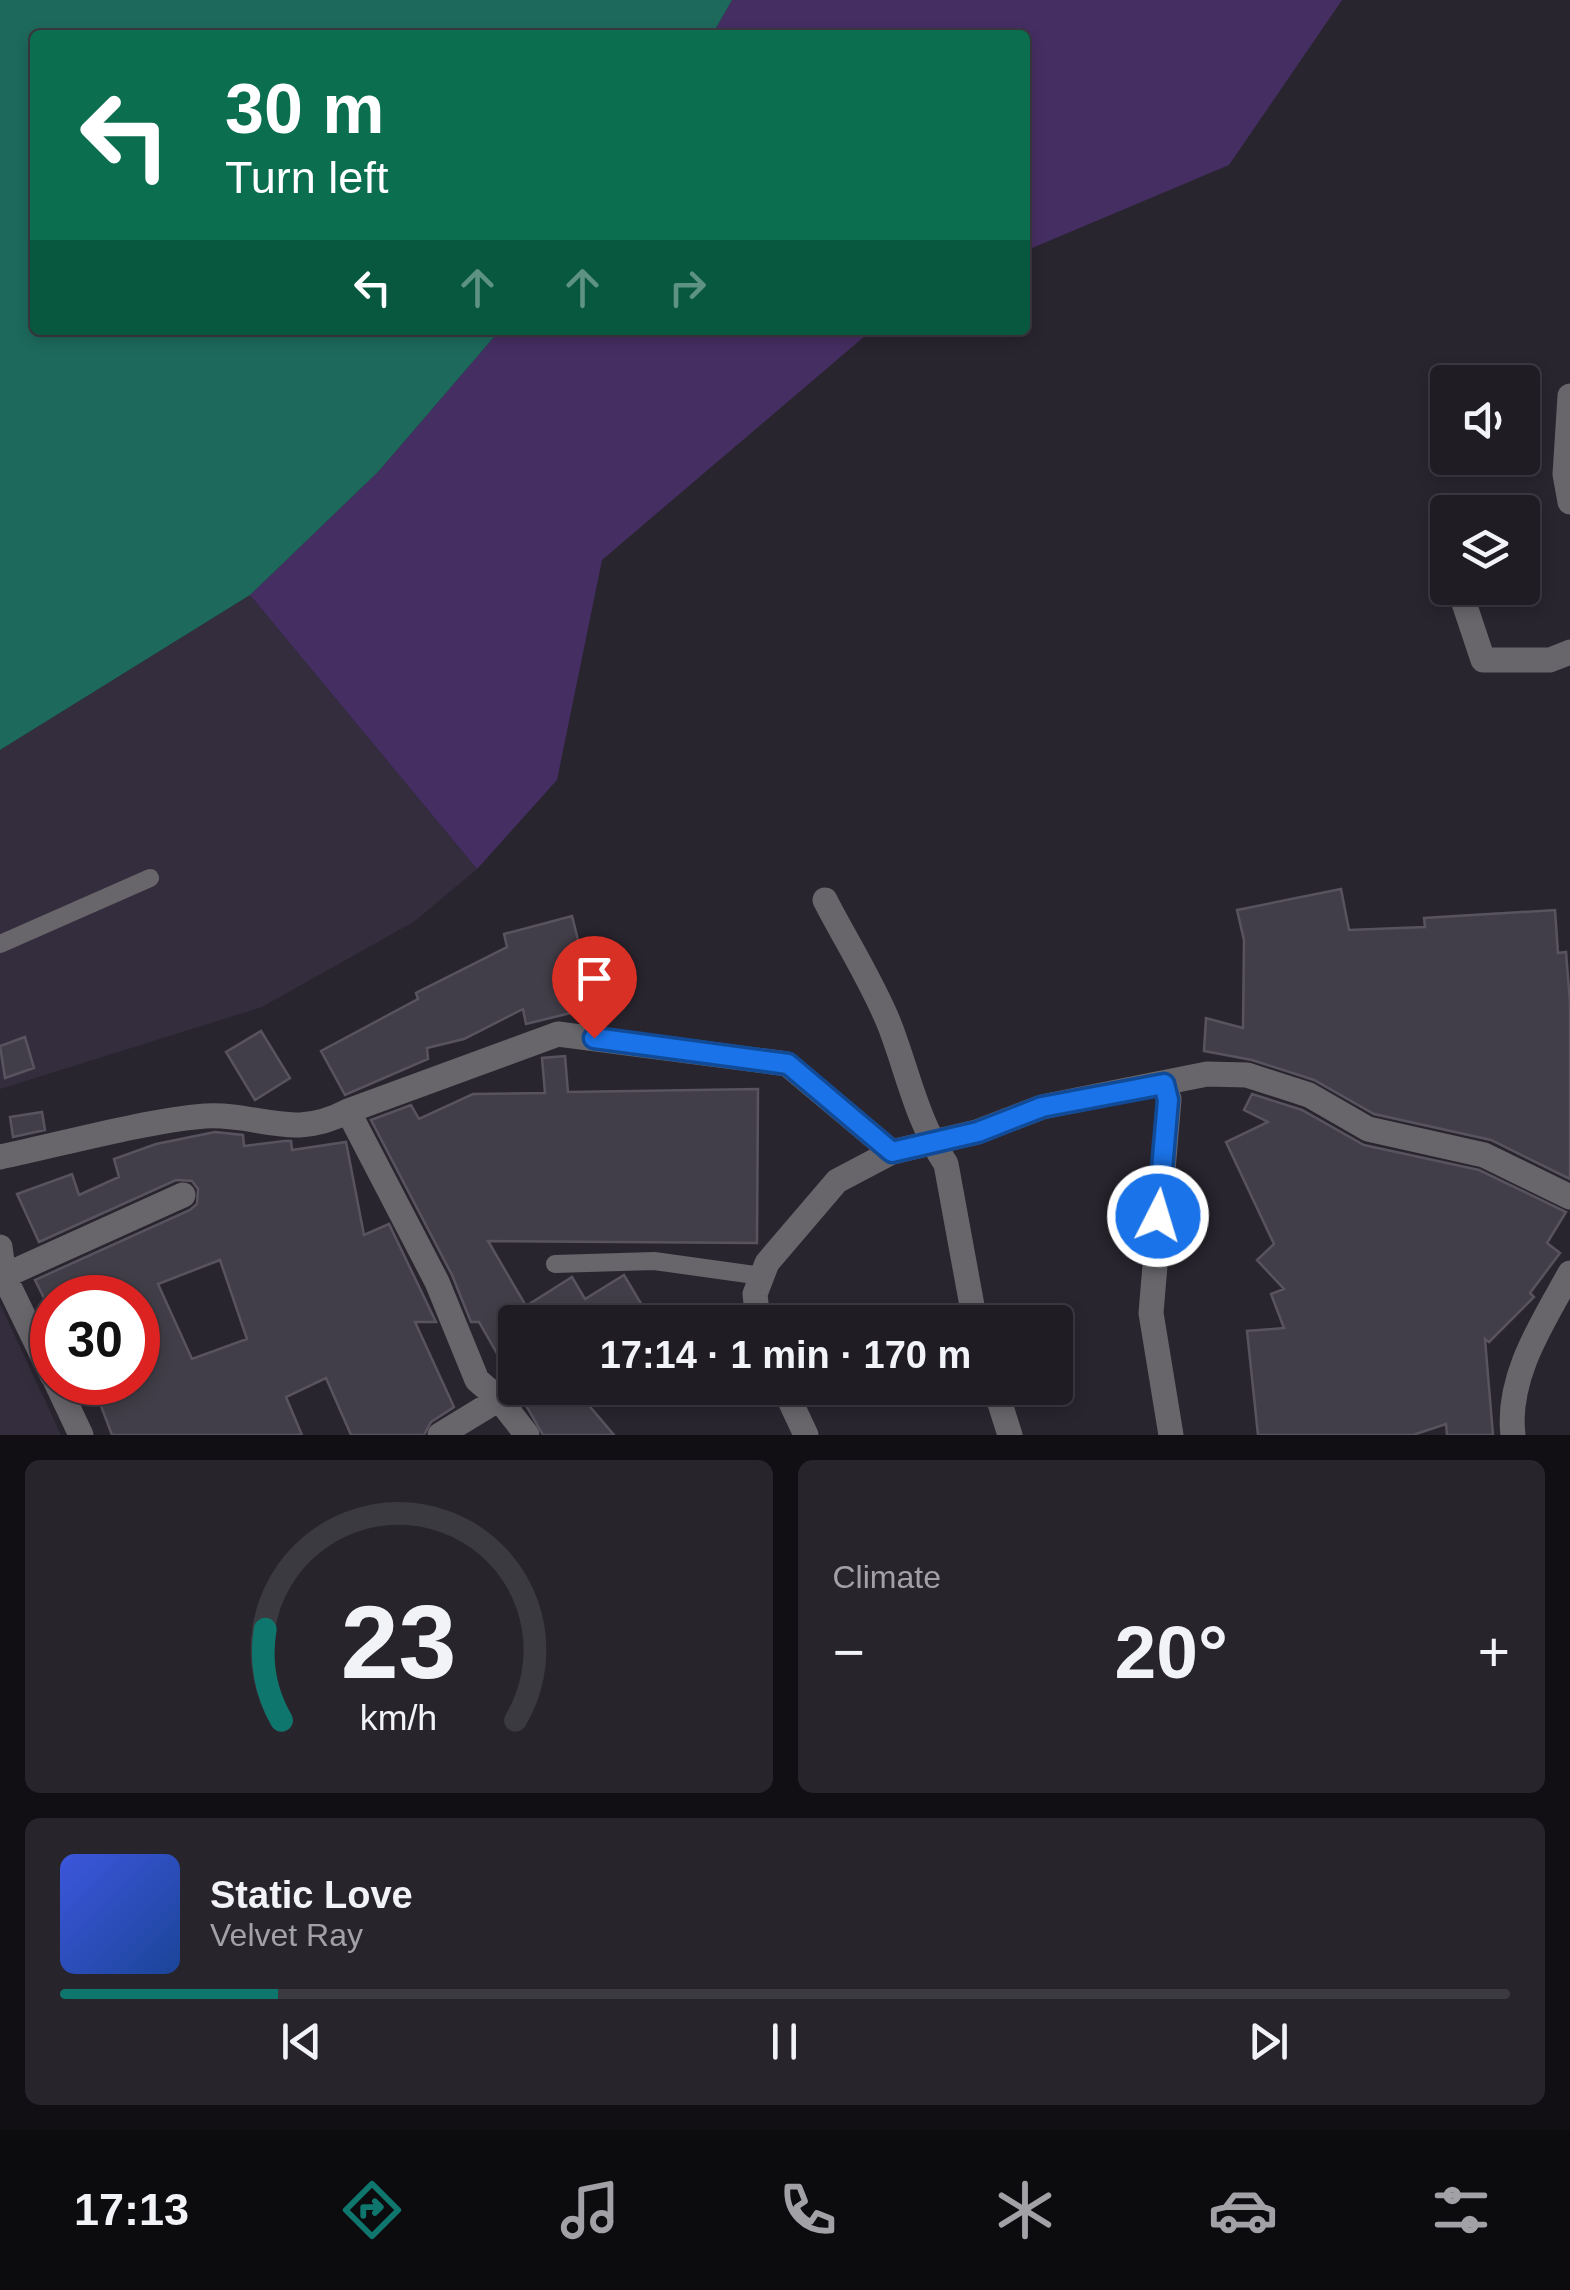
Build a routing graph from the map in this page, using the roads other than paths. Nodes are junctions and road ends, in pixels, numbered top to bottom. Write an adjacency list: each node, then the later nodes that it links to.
1 (1570, 396): 2 (street)
2 (1570, 502)
3 (1464, 605): 4 (street)
4 (1570, 652)
5 (150, 878): 7 (lane)
6 (825, 900): 10 (street)
7 (0, 944)
8 (1164, 1084): 10 (street); 14 (street); 34 (street)
9 (348, 1111): 11 (street); 12 (street); 23 (street)
10 (933, 1144): 11 (street); 21 (street)
11 (892, 1152): 19 (street)
12 (0, 1156)
13 (183, 1195): 18 (street)
14 (1570, 1197)
15 (0, 1246): 18 (street)
16 (555, 1264): 19 (lane)
17 (1570, 1273): 35 (street)
18 (4, 1276): 22 (street)
19 (762, 1276): 20 (street)
20 (756, 1305)
21 (973, 1305)
22 (30, 1330)
23 (498, 1398)
24 (498, 1400): 30 (street)
25 (67, 1405): 29 (street)
26 (504, 1405): 31 (street)
27 (792, 1405): 32 (street)
28 (1000, 1405): 33 (street)
29 (82, 1435)
30 (440, 1435)
31 (527, 1435)
32 (806, 1435)
33 (1010, 1435)
34 (1170, 1435)
35 (1513, 1435)

